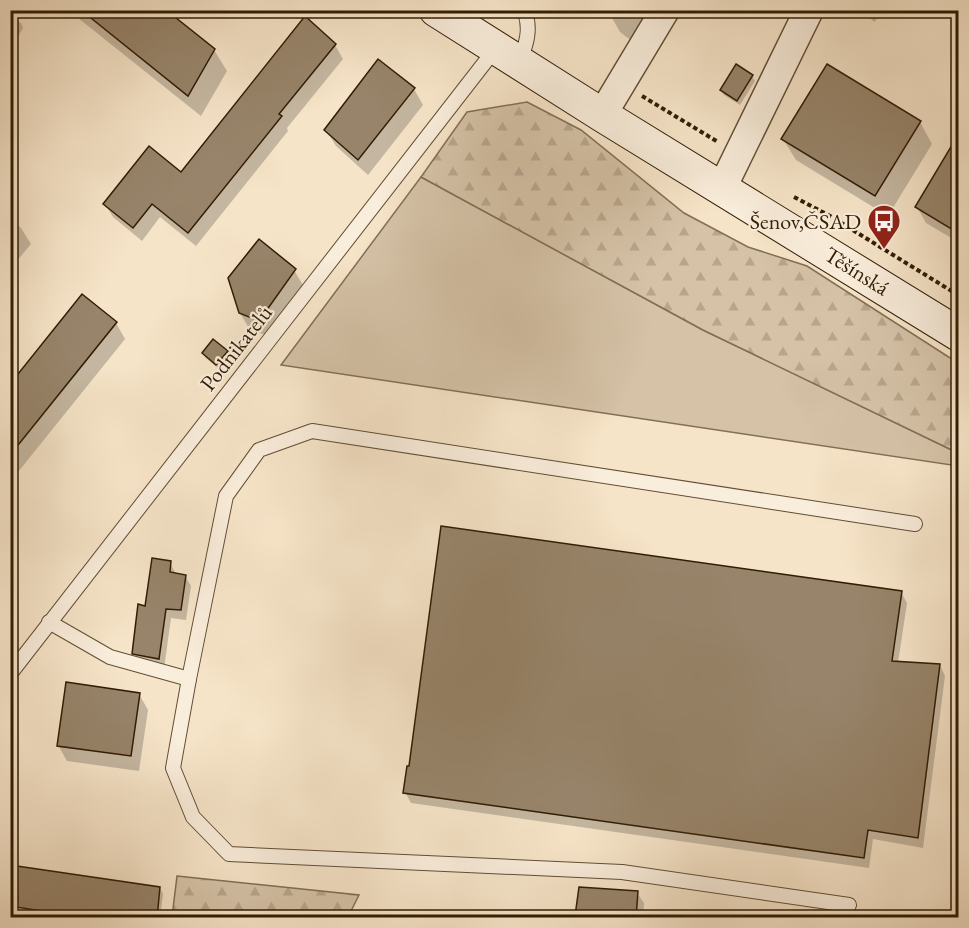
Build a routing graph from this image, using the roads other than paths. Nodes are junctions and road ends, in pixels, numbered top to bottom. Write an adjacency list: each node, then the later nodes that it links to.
1 (436, 10): 5 (main road, Těšínská)
2 (524, 10): 5 (lane)
3 (665, 10): 6 (street)
4 (809, 10): 7 (street)
5 (507, 55): 6 (main road, Těšínská); 10 (lane, Podnikatelů)
6 (602, 115): 7 (main road, Těšínská)
7 (722, 188): 8 (main road, Těšínská)
8 (958, 334)
9 (915, 524): 12 (lane)
10 (49, 622): 11 (lane, Podnikatelů); 12 (lane)
11 (10, 674)
12 (189, 679): 13 (lane)
13 (849, 905)

